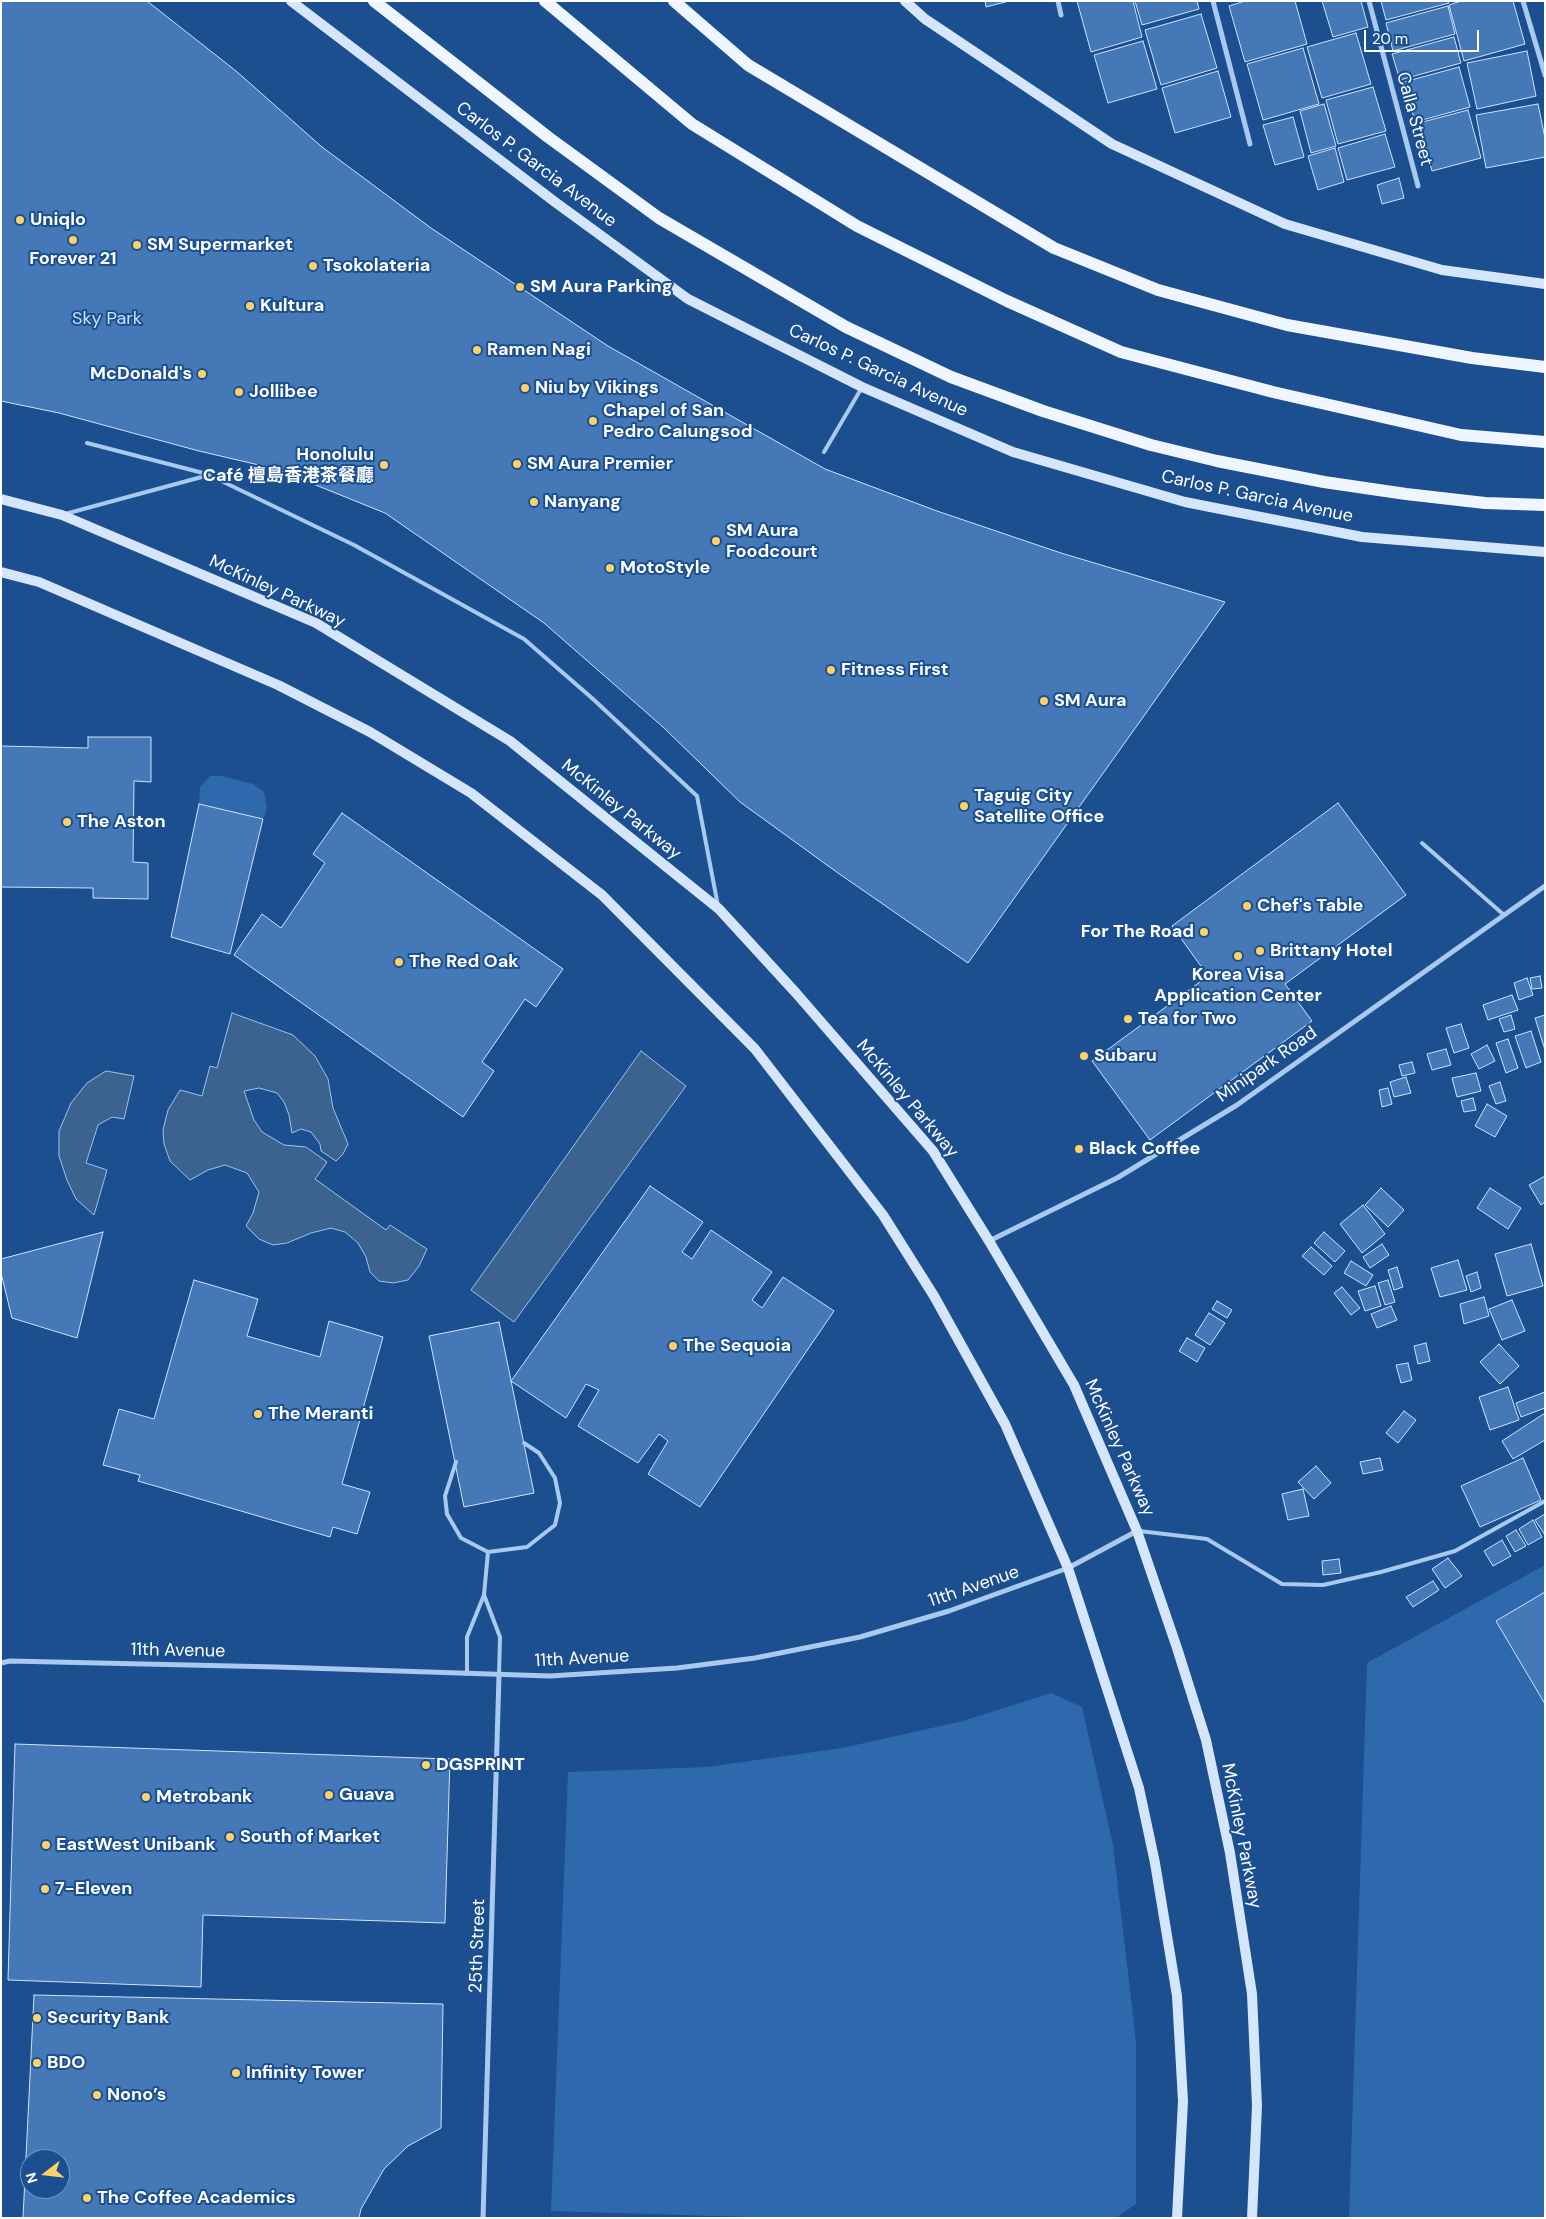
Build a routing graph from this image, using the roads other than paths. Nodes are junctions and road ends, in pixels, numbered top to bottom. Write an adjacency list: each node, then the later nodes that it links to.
1 (291, 1): 16 (main road, Carlos P. Garcia Avenue)
2 (374, 1): 22 (main road)
3 (545, 1): 17 (main road)
4 (674, 1): 15 (main road)
5 (905, 1): 14 (main road)
6 (1058, 1): 10 (street)
7 (1213, 1): 12 (street)
8 (1369, 1): 13 (street, Calla Street)
9 (1523, 1): 11 (street)
10 (1062, 15)
11 (1545, 75)
12 (1250, 144)
13 (1418, 186)
14 (1545, 284)
15 (1545, 367)
16 (862, 387): 19 (lane); 24 (main road, Carlos P. Garcia Avenue)
17 (1545, 442)
18 (88, 443): 20 (lane)
19 (824, 452)
20 (210, 475): 23 (lane); 28 (lane)
21 (1, 499): 23 (main road, McKinley Parkway)
22 (1545, 506)
23 (62, 514): 28 (main road, McKinley Parkway)
24 (1545, 552)
25 (1, 572): 36 (main road)
26 (1422, 843): 29 (lane)
27 (1545, 886): 29 (street, Minipark Road)
28 (719, 909): 30 (main road, McKinley Parkway)
29 (1504, 915): 30 (street, Minipark Road)
30 (990, 1241): 34 (main road, McKinley Parkway)
31 (524, 1443): 35 (lane)
32 (456, 1462): 35 (lane)
33 (1545, 1501): 34 (lane)
34 (1137, 1531): 36 (street, 11th Avenue); 43 (main road, McKinley Parkway)
35 (488, 1552): 37 (lane)
36 (1068, 1568): 40 (street, 11th Avenue); 42 (main road)
37 (484, 1594): 39 (lane); 40 (lane)
38 (2, 1661): 39 (street, 11th Avenue)
39 (468, 1674): 40 (street, 11th Avenue)
40 (499, 1675): 41 (street, 25th Street)
41 (483, 2218)
42 (1177, 2218)
43 (1252, 2218)

